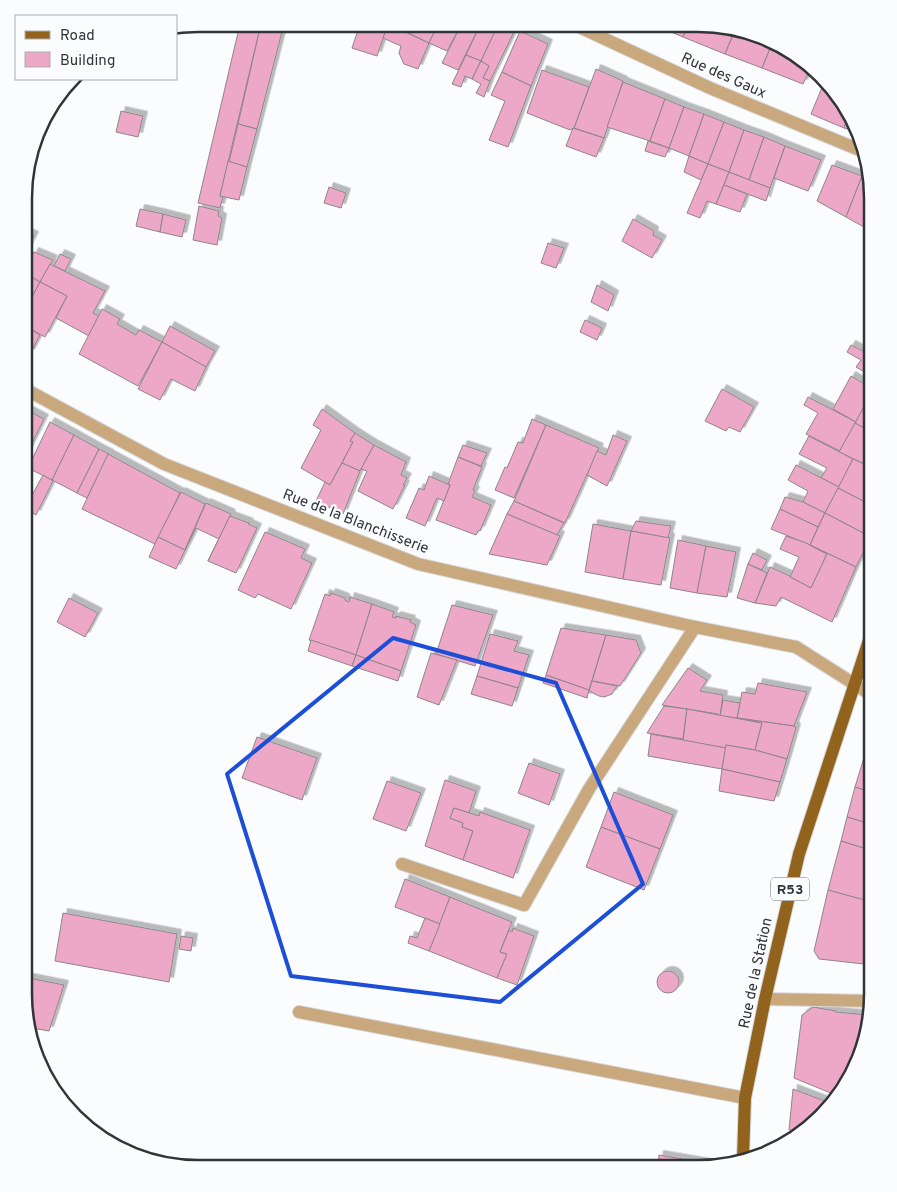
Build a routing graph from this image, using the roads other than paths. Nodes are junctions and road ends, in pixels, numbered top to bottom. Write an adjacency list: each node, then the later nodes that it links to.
1 (589, 32): 2 (street, Rue des Gaux)
2 (857, 149)
3 (32, 393): 4 (street, Rue de la Blanchisserie)
4 (695, 627): 6 (street, Rue de la Blanchisserie); 8 (street)
5 (864, 658): 6 (main road, Rue de la Station / R53)
6 (856, 684): 7 (street, Rue de la Blanchisserie); 9 (main road, Rue de la Station / R53)
7 (864, 690)
8 (402, 864)
9 (765, 999): 10 (street); 12 (main road, Rue de la Station / R53)
10 (864, 1001)
11 (299, 1012): 12 (street)
12 (745, 1098): 13 (main road, Rue de la Station / R53)
13 (743, 1153)

